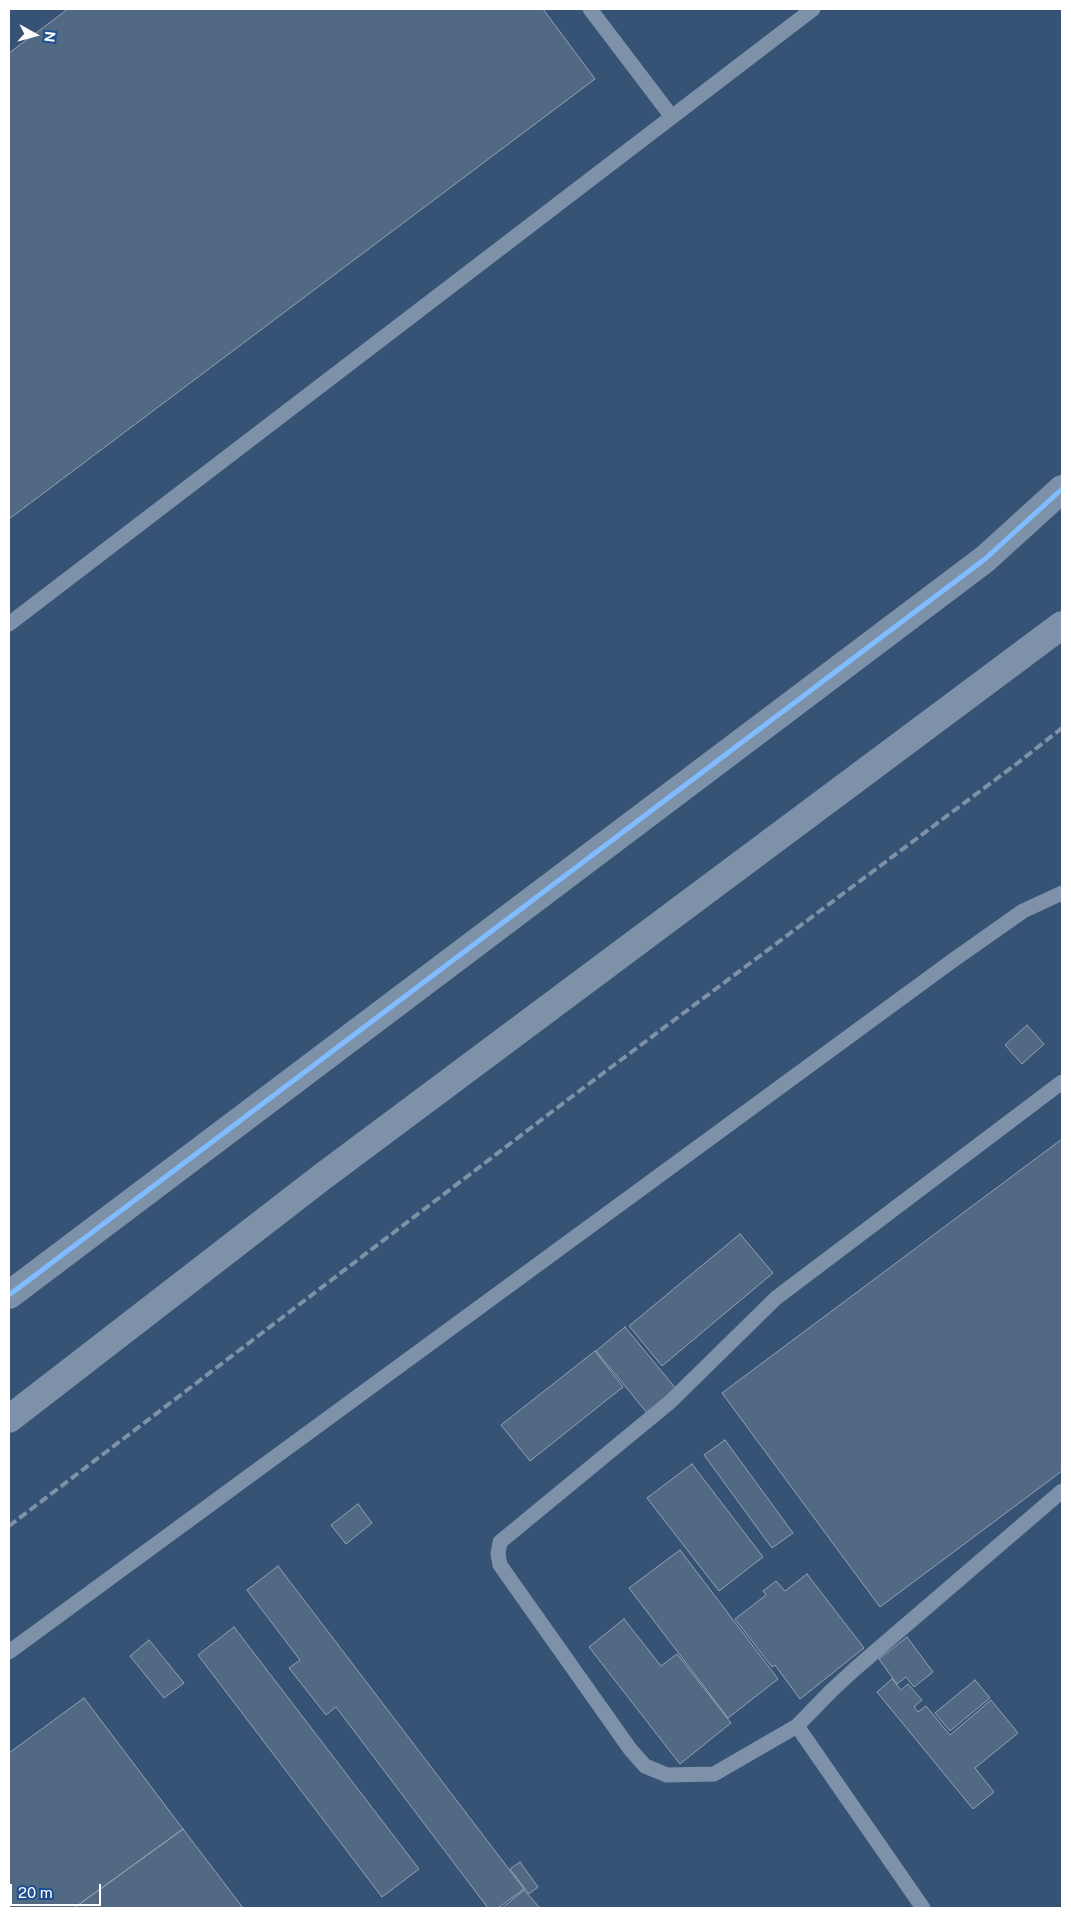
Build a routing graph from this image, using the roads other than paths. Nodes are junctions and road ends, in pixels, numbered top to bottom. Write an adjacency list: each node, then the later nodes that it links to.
1 (590, 9): 3 (lane)
2 (813, 9): 3 (lane)
3 (672, 116): 5 (lane)
4 (1062, 489): 9 (street)
5 (9, 624)
6 (1062, 626): 10 (street)
7 (1062, 893): 12 (lane)
8 (1062, 1082): 13 (lane)
9 (9, 1295)
10 (9, 1419)
11 (1059, 1499): 13 (lane)
12 (9, 1652)
13 (797, 1726): 14 (lane)
14 (923, 1908)

